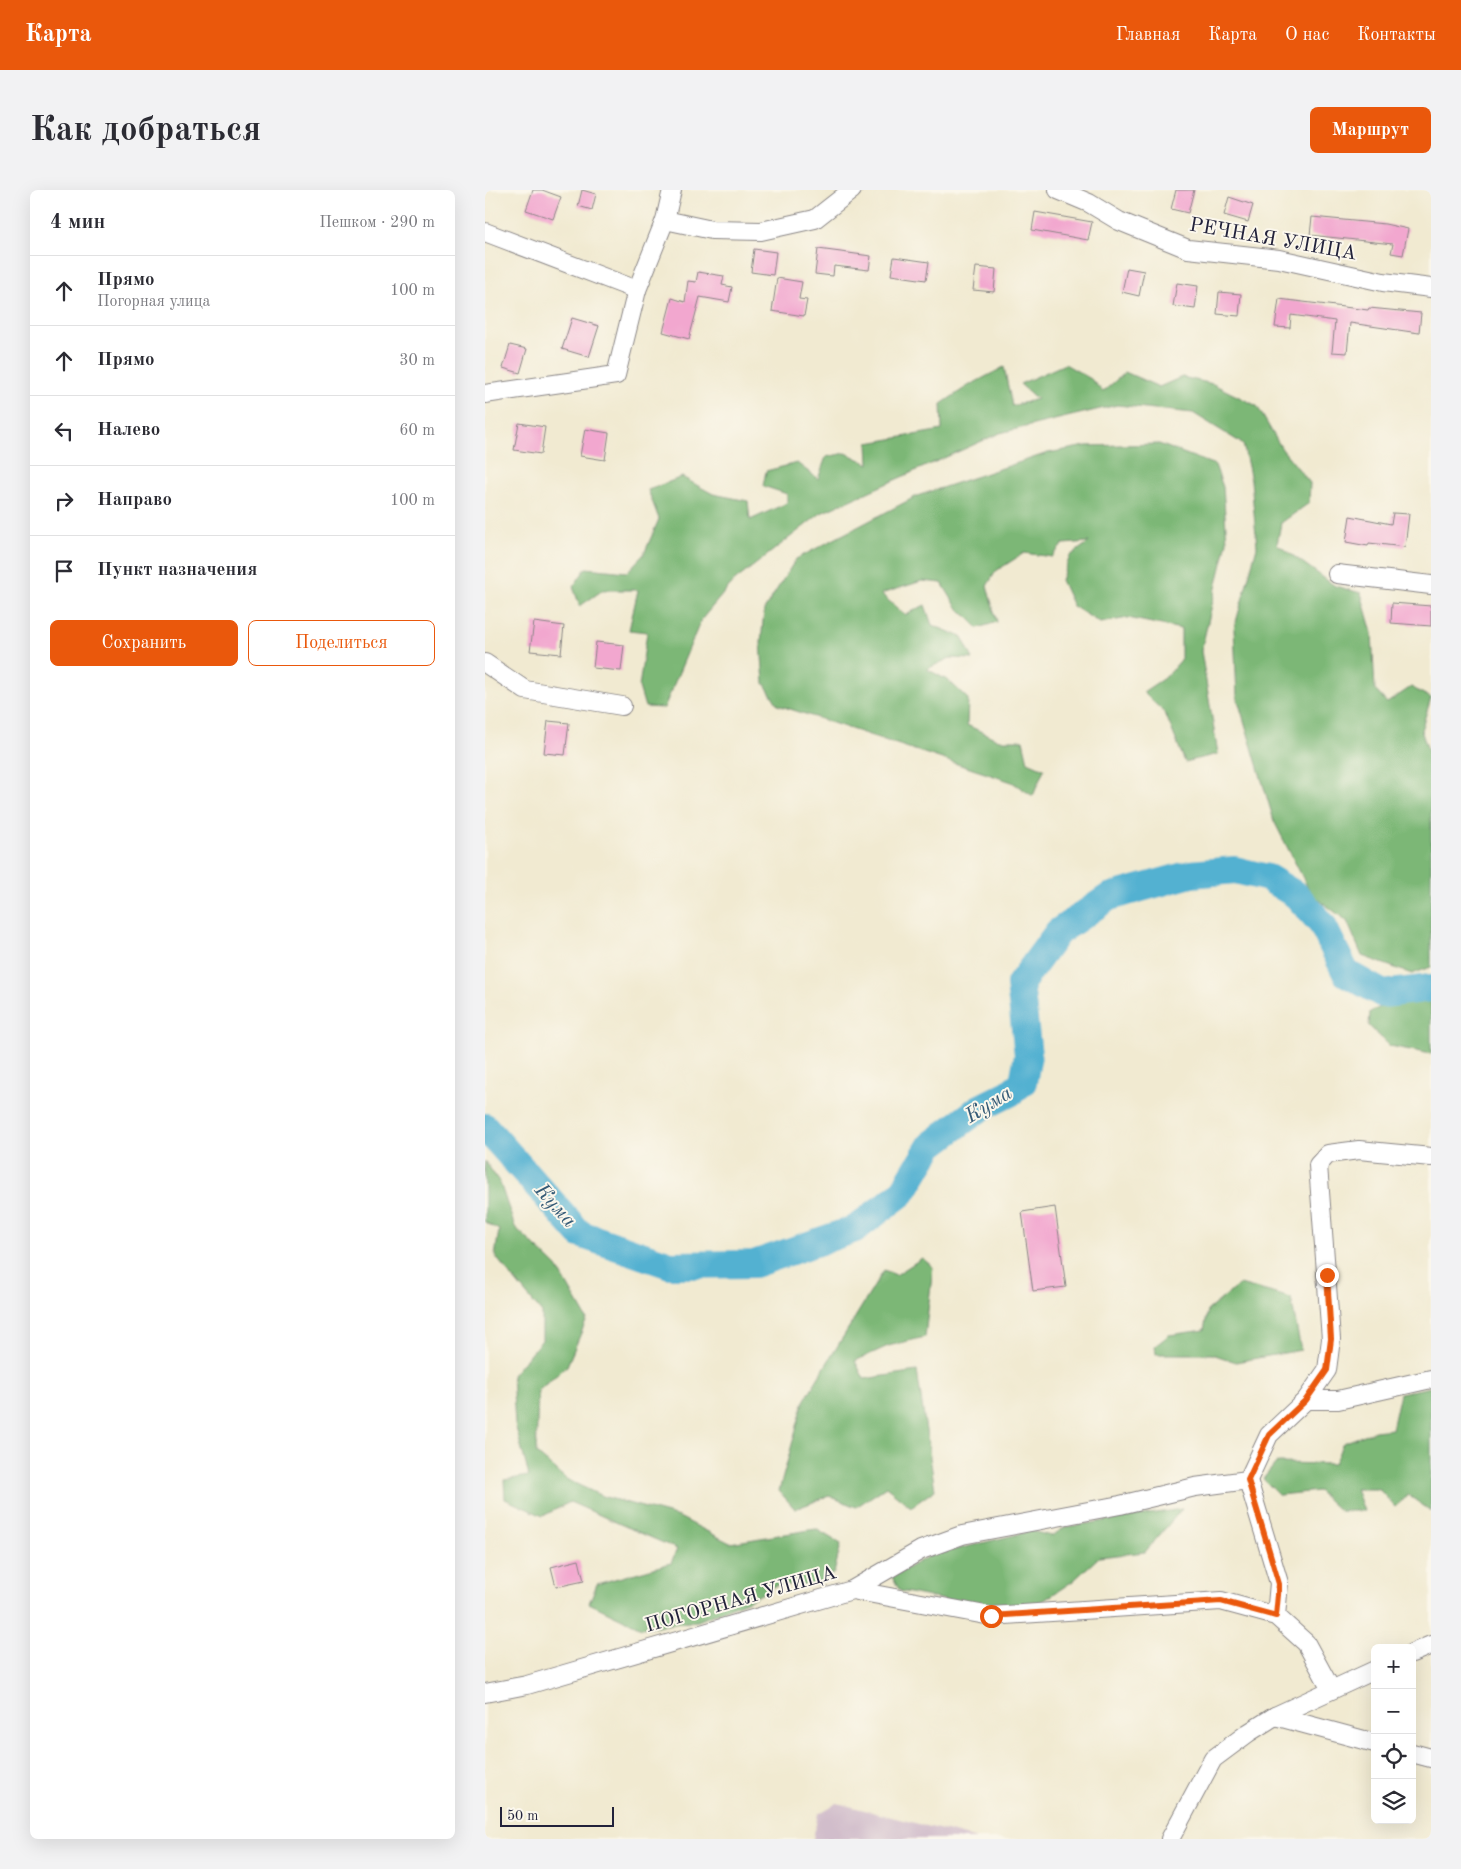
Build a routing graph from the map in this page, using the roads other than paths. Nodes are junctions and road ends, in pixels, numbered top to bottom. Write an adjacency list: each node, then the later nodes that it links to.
1 (672, 190): 4 (street)
2 (852, 190): 4 (street)
3 (1058, 190): 6 (street, РЕЧНАЯ УЛИЦА)
4 (665, 220): 7 (street)
5 (485, 232): 7 (street)
6 (1431, 288)
7 (637, 290): 8 (street)
8 (485, 394)
9 (1337, 574): 10 (street)
10 (1431, 585)
11 (485, 663): 12 (street)
12 (622, 706)
13 (1431, 1157): 15 (street)
14 (1431, 1379): 15 (street)
15 (1306, 1400): 16 (street)
16 (1248, 1480): 17 (street); 18 (street)
17 (852, 1590): 18 (street, ПОГОРНАЯ УЛИЦА); 23 (street, ПОГОРНАЯ УЛИЦА)
18 (1276, 1616): 22 (street)
19 (1431, 1645): 20 (street)
20 (1416, 1651)
21 (1371, 1672): 22 (street)
22 (1331, 1689): 24 (street)
23 (485, 1693)
24 (1275, 1716): 25 (street); 28 (street)
25 (1371, 1742)
26 (1416, 1754): 27 (street)
27 (1431, 1758)
28 (1170, 1839)

